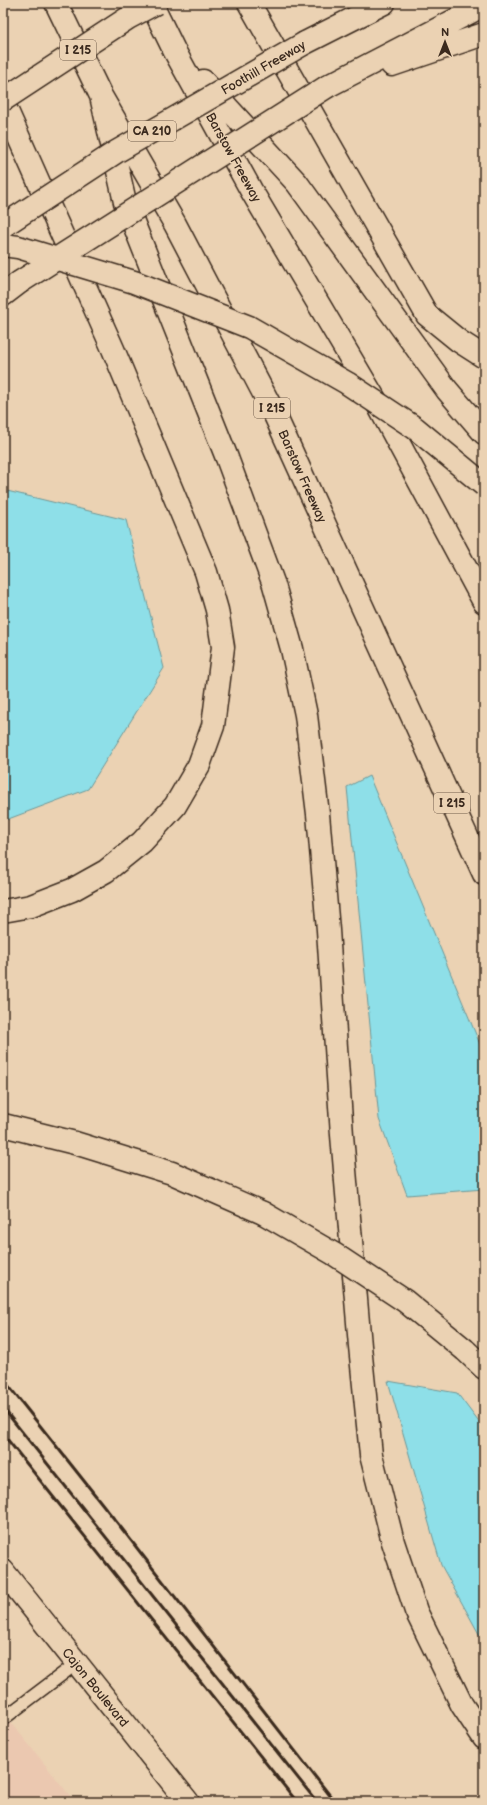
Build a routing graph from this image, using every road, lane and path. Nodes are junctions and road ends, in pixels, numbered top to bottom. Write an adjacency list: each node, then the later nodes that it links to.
1 (56, 3): 10 (main road, Barstow Freeway / I 215)
2 (151, 3): 8 (main road, Barstow Freeway)
3 (156, 3): 11 (main road, bridge)
4 (249, 3): 15 (main road)
5 (384, 3): 12 (main road, Foothill Freeway / CA 210, bridge)
6 (484, 5): 9 (main road)
7 (484, 34): 9 (main road)
8 (174, 50): 16 (main road); 18 (main road, Barstow Freeway)
9 (328, 86): 14 (main road, bridge)
10 (101, 96): 19 (main road, Barstow Freeway / I 215); 26 (main road)
11 (3, 101): 20 (main road)
12 (3, 226)
13 (3, 245): 17 (main road, bridge)
14 (12, 288)
15 (484, 357)
16 (484, 433)
17 (484, 486)
18 (484, 602)
19 (484, 874)
20 (3, 911)
21 (3, 1125): 22 (main road, bridge)
22 (484, 1368)
23 (5, 1579): 24 (main road, Cajon Boulevard)
24 (76, 1663): 25 (lane); 27 (main road, Cajon Boulevard)
25 (3, 1718)
26 (484, 1738)
27 (188, 1802)

